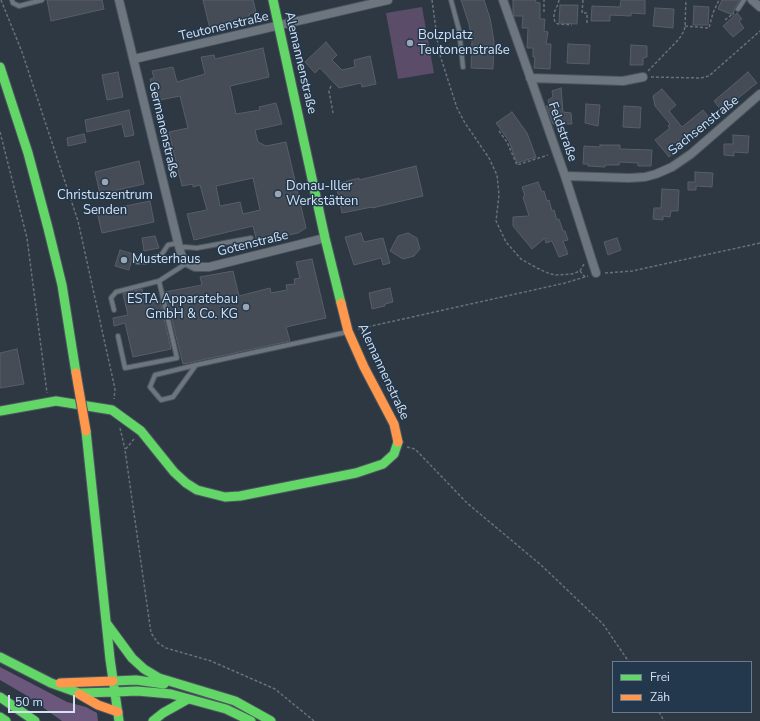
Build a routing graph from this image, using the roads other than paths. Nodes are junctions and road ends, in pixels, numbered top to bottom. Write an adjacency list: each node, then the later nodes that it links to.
1 (12, 0): 2 (lane)
2 (42, 0)
3 (119, 0): 13 (street, Germanenstraße)
4 (273, 0): 12 (main road, Alemannenstraße)
5 (388, 0): 12 (street, Teutonenstraße)
6 (451, 0): 15 (lane)
7 (503, 0): 17 (street, Feldstraße)
8 (744, 0): 11 (lane)
9 (752, 0): 10 (street)
10 (760, 7)
11 (738, 9)
12 (280, 26): 13 (street, Teutonenstraße); 21 (main road, Alemannenstraße)
13 (134, 59): 22 (street, Germanenstraße)
14 (0, 67): 32 (main road, bridge)
15 (463, 68)
16 (643, 77): 17 (street)
17 (530, 78): 19 (street, Feldstraße)
18 (760, 94): 19 (street, Sachsenstraße)
19 (565, 176): 25 (street, Feldstraße)
20 (251, 238): 22 (lane)
21 (326, 238): 24 (street, Gotenstraße); 28 (main road, Alemannenstraße)
22 (178, 245): 23 (lane); 24 (street, Germanenstraße)
23 (137, 262)
24 (187, 263): 26 (lane)
25 (596, 273)
26 (159, 281): 27 (lane); 29 (lane)
27 (114, 310)
28 (348, 331): 30 (lane); 31 (main road, Alemannenstraße)
29 (118, 336)
30 (196, 365): 30 (lane)
31 (0, 411)
32 (107, 624): 34 (main road); 36 (main road)
33 (0, 657): 35 (main road)
34 (113, 681): 35 (main road); 36 (main road); 37 (main road)
35 (51, 683): 38 (main road)
36 (182, 686): 47 (main road)
37 (114, 692): 38 (main road); 40 (main road); 41 (main road)
38 (79, 693): 41 (main road)
39 (0, 697): 44 (main road)
40 (188, 699): 45 (main road); 46 (main road)
41 (119, 716)
42 (0, 717): 43 (main road)
43 (6, 721)
44 (35, 721)
45 (153, 721)
46 (251, 721)
47 (271, 721)

